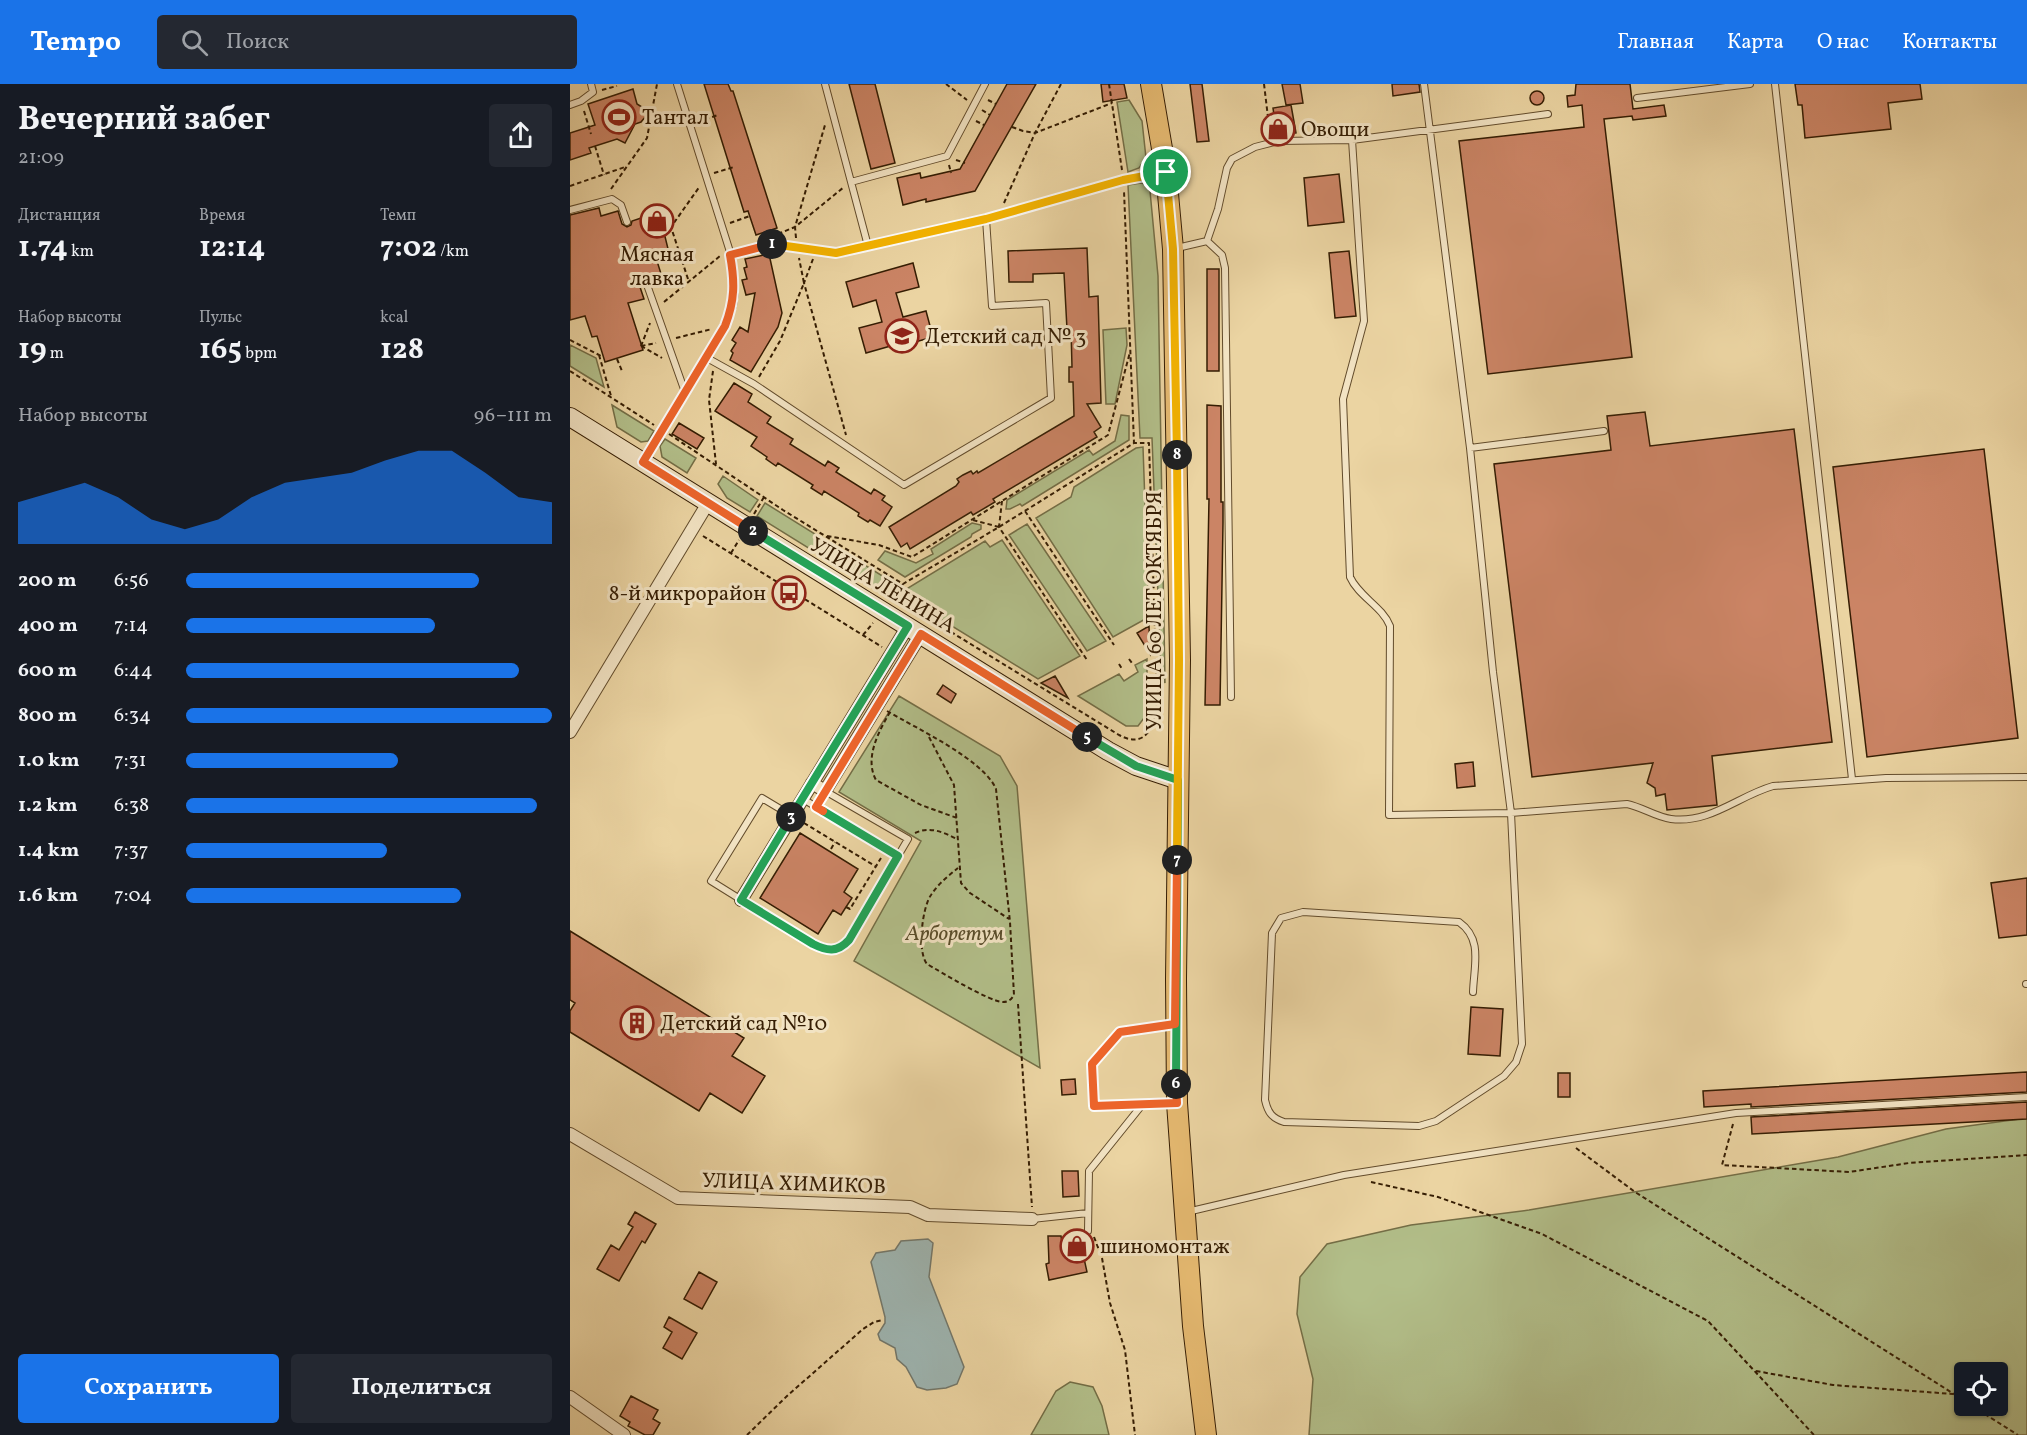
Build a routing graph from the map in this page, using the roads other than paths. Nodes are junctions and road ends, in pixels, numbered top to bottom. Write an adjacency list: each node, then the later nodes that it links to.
1 (591, 84): 10 (lane)
2 (677, 84): 22 (lane)
3 (825, 84): 15 (lane)
4 (985, 84): 15 (lane)
5 (1151, 84): 14 (main road, УЛИЦА 60 ЛЕТ ОКТЯБРЯ)
6 (1424, 84): 12 (lane)
7 (1750, 84): 9 (lane)
8 (1775, 84): 35 (lane)
9 (1637, 98)
10 (570, 105)
11 (1548, 114): 12 (lane)
12 (1429, 129): 13 (lane); 28 (lane)
13 (1352, 140): 19 (lane); 41 (lane)
14 (1166, 172): 17 (lane); 21 (main road, УЛИЦА 60 ЛЕТ ОКТЯБРЯ)
15 (851, 182): 20 (lane)
16 (570, 210): 18 (lane)
17 (986, 219): 20 (lane); 24 (lane)
18 (627, 222)
19 (1207, 241): 21 (lane); 32 (lane)
20 (868, 246): 22 (lane)
21 (1173, 249): 36 (main road, УЛИЦА 60 ЛЕТ ОКТЯБРЯ)
22 (730, 252): 24 (lane)
23 (646, 282): 25 (lane)
24 (707, 358): 25 (lane)
25 (685, 392): 29 (lane)
26 (570, 417): 29 (main road, УЛИЦА ЛЕНИНА)
27 (1604, 430): 28 (lane)
28 (1470, 448): 41 (lane)
29 (643, 462): 30 (main road, УЛИЦА ЛЕНИНА)
30 (708, 503): 31 (main road, УЛИЦА ЛЕНИНА); 33 (street)
31 (915, 630): 36 (main road, УЛИЦА ЛЕНИНА); 37 (street); 38 (street)
32 (1231, 697)
33 (570, 732)
34 (2027, 777): 35 (lane)
35 (1852, 779): 41 (lane)
36 (1178, 780): 46 (main road, УЛИЦА 60 ЛЕТ ОКТЯБРЯ)
37 (812, 783): 38 (street); 39 (street)
38 (825, 791): 40 (lane); 43 (lane)
39 (803, 799): 40 (lane); 42 (street)
40 (816, 807): 43 (lane)
41 (1511, 813): 45 (lane)
42 (797, 817): 44 (street); 44 (lane)
43 (898, 856): 44 (lane)
44 (741, 900)
45 (1473, 992)
46 (1175, 1024): 48 (main road, УЛИЦА 60 ЛЕТ ОКТЯБРЯ); 49 (lane)
47 (2027, 1097): 52 (lane)
48 (1177, 1103): 49 (lane); 52 (main road, УЛИЦА 60 ЛЕТ ОКТЯБРЯ)
49 (1142, 1105): 51 (lane)
50 (570, 1134): 53 (street, УЛИЦА ХИМИКОВ)
51 (1088, 1213): 53 (lane); 54 (lane)
52 (1184, 1213): 57 (main road, УЛИЦА 60 ЛЕТ ОКТЯБРЯ)
53 (1032, 1219)
54 (1088, 1231)
55 (570, 1397): 56 (street)
56 (624, 1435)
57 (1206, 1435)

